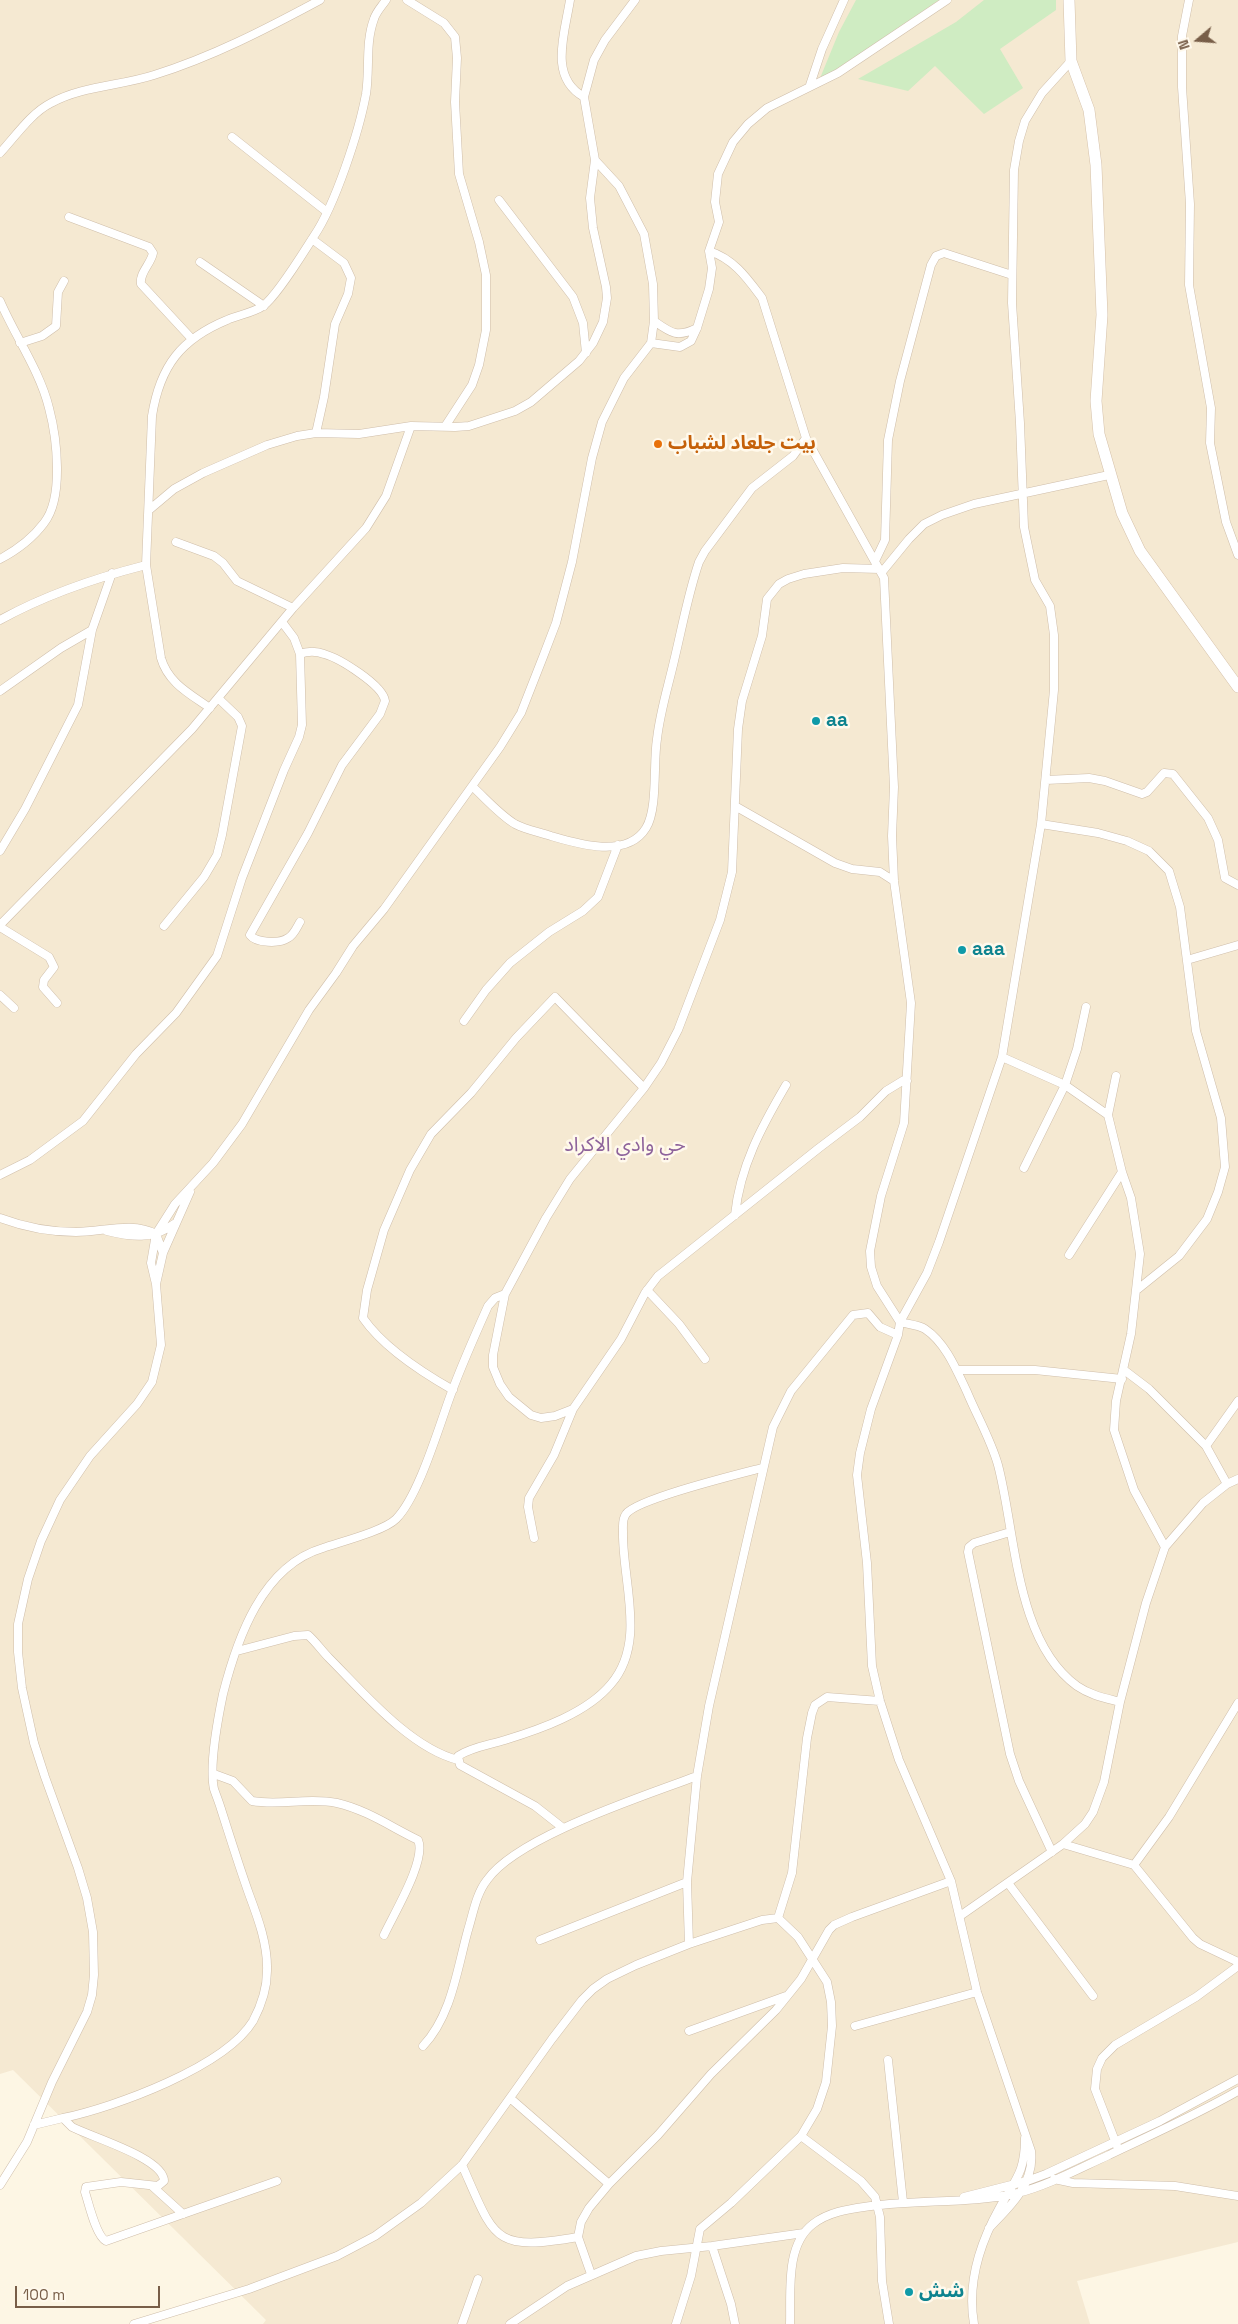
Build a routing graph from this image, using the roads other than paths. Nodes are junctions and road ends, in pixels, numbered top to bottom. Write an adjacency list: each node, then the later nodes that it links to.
1 (320, 0): 14 (street)
2 (386, 0): 17 (street)
3 (407, 0): 33 (street)
4 (570, 0): 12 (street)
5 (635, 0): 12 (street)
6 (844, 0): 11 (street)
7 (947, 0): 11 (street)
8 (1069, 0): 10 (street)
9 (1189, 0): 40 (street)
10 (1071, 61): 22 (street); 36 (street)
11 (810, 86): 20 (street)
12 (584, 97): 15 (street)
13 (232, 137): 17 (street)
14 (0, 153)
15 (596, 160): 26 (street); 31 (street)
16 (499, 200): 31 (street)
17 (327, 212): 19 (street)
18 (69, 217): 28 (street)
19 (312, 238): 25 (street); 34 (street)
20 (709, 251): 27 (street); 35 (street)
21 (200, 262): 25 (street)
22 (1012, 275): 37 (street); 42 (street)
23 (64, 281): 29 (street)
24 (0, 301): 29 (street)
25 (264, 306): 28 (street)
26 (654, 321): 27 (street); 30 (street)
27 (697, 328): 30 (street)
28 (191, 338): 38 (street)
29 (20, 343): 41 (street)
30 (651, 343): 56 (street)
31 (586, 353): 33 (street)
32 (411, 426): 33 (street); 34 (street); 46 (street)
33 (446, 426)
34 (316, 433): 38 (street)
35 (806, 438): 42 (street); 59 (street)
36 (1110, 475): 37 (street); 51 (street)
37 (1023, 494): 44 (street); 55 (street)
38 (150, 510): 43 (street)
39 (176, 542): 46 (street)
40 (1238, 555)
41 (0, 559)
42 (875, 561): 44 (street)
43 (146, 564): 45 (street); 54 (street)
44 (881, 570): 57 (street); 61 (street)
45 (112, 573): 47 (street); 49 (street)
46 (293, 608): 48 (street)
47 (0, 620)
48 (282, 622): 50 (street); 53 (street)
49 (92, 630): 52 (street); 60 (street)
50 (300, 654): 63 (street); 82 (street)
51 (1238, 687)
52 (0, 691)
53 (219, 699): 54 (street); 65 (street)
54 (210, 708): 64 (street)
55 (1046, 780): 58 (street); 62 (street)
56 (472, 787): 59 (street); 83 (street)
57 (735, 806): 61 (street); 78 (street)
58 (1041, 824): 67 (street); 73 (street)
59 (618, 845): 72 (street)
60 (0, 851)
61 (894, 881): 75 (street)
62 (1238, 885)
63 (300, 922)
64 (0, 926): 69 (street)
65 (164, 926)
66 (1238, 945): 67 (street)
67 (1187, 960): 91 (street)
68 (0, 995): 71 (street)
69 (57, 1003)
70 (1086, 1007): 77 (street)
71 (14, 1008)
72 (464, 1021)
73 (1002, 1057): 77 (street); 94 (street)
74 (1116, 1076): 79 (street)
75 (907, 1081): 84 (street); 94 (street)
76 (786, 1085): 84 (street)
77 (1065, 1086): 79 (street); 80 (street)
78 (644, 1088): 93 (street); 100 (street)
79 (1108, 1115): 81 (street)
80 (1024, 1168)
81 (1122, 1172): 89 (street); 91 (street)
82 (0, 1175)
83 (194, 1185): 86 (street); 87 (street)
84 (735, 1215): 92 (street)
85 (0, 1218): 87 (street)
86 (174, 1224): 87 (street); 88 (street)
87 (156, 1234): 88 (street); 90 (street)
88 (163, 1253): 90 (street)
89 (1069, 1255)
90 (156, 1284): 143 (street)
91 (1138, 1289): 98 (street)
92 (647, 1290): 96 (street); 102 (street)
93 (505, 1294): 100 (street); 102 (street)
94 (900, 1322): 95 (street); 97 (street)
95 (898, 1335): 104 (street); 111 (street)
96 (705, 1360)
97 (957, 1370): 99 (street); 107 (street)
98 (1124, 1370): 99 (street); 103 (street)
99 (1122, 1379): 109 (street)
100 (453, 1390): 110 (street)
101 (1238, 1401): 103 (street)
102 (573, 1409): 108 (street)
103 (1206, 1446): 106 (street)
104 (762, 1468): 114 (street); 116 (street)
105 (1238, 1479): 106 (street)
106 (1227, 1484): 109 (street)
107 (1010, 1532): 112 (street); 119 (street)
108 (534, 1538)
109 (1165, 1547): 112 (street)
110 (237, 1651): 114 (street); 115 (street)
111 (880, 1701): 121 (street); 125 (street)
112 (1120, 1702): 118 (street)
113 (1238, 1703): 120 (street)
114 (458, 1760): 117 (street)
115 (214, 1774): 126 (street); 142 (street)
116 (697, 1776): 117 (street); 122 (street)
117 (563, 1828): 137 (street)
118 (1063, 1844): 119 (street); 120 (street)
119 (1052, 1852): 123 (street)
120 (1134, 1865): 130 (street)
121 (951, 1881): 124 (street); 129 (street)
122 (688, 1882): 127 (street); 128 (street)
123 (1008, 1883): 124 (street); 134 (street)
124 (960, 1916): 132 (street)
125 (778, 1918): 128 (street); 129 (street)
126 (384, 1935)
127 (540, 1940)
128 (689, 1944): 141 (street)
129 (813, 1960): 133 (street); 145 (street)
130 (1238, 1962)
131 (1238, 1966): 146 (street)
132 (978, 1992): 135 (street); 144 (street)
133 (788, 1996): 136 (street); 152 (street)
134 (1093, 1996)
135 (855, 2026)
136 (689, 2031)
137 (423, 2046)
138 (888, 2060): 160 (street)
139 (1238, 2079): 146 (street)
140 (1238, 2091): 146 (street)
141 (510, 2098): 147 (street); 152 (street)
142 (64, 2118): 143 (street); 155 (street)
143 (34, 2125): 154 (street)
144 (1024, 2131): 151 (street); 153 (street)
145 (801, 2136): 161 (street); 167 (street)
146 (1117, 2146): 148 (street); 149 (street)
147 (462, 2165): 165 (street); 171 (street)
148 (1046, 2174): 149 (street); 151 (street)
149 (1054, 2179): 156 (street); 158 (street)
150 (277, 2181): 162 (street)
151 (1027, 2181): 153 (street); 156 (street)
152 (609, 2184): 165 (street)
153 (1015, 2184): 157 (street); 159 (street)
154 (0, 2185)
155 (152, 2186): 162 (street); 162 (street)
156 (1021, 2192): 157 (street); 163 (street)
157 (1007, 2195): 159 (street); 163 (street)
158 (1238, 2196)
159 (958, 2200): 160 (street)
160 (903, 2202): 161 (street)
161 (878, 2205): 164 (street); 177 (street)
162 (183, 2214)
163 (989, 2228): 178 (street)
164 (804, 2233): 166 (street); 176 (street)
165 (578, 2237): 168 (street)
166 (712, 2246): 167 (street); 175 (street)
167 (696, 2248): 168 (street); 174 (street)
168 (591, 2274): 170 (street)
169 (478, 2279): 172 (street)
170 (520, 2320): 173 (street)
171 (134, 2324)
172 (462, 2324)
173 (510, 2324)
174 (676, 2324)
175 (735, 2324)
176 (790, 2324)
177 (889, 2324)
178 (974, 2324)

